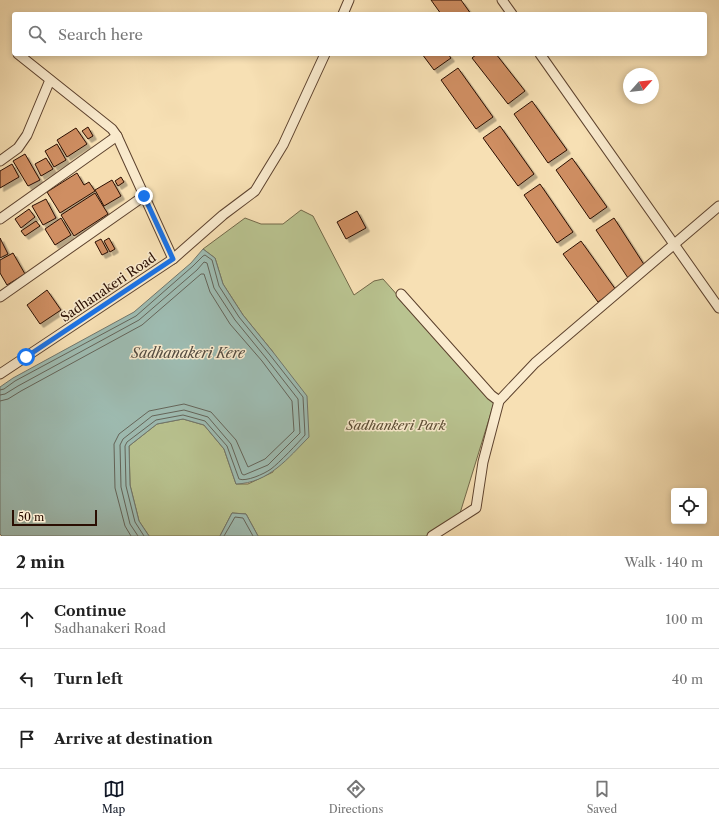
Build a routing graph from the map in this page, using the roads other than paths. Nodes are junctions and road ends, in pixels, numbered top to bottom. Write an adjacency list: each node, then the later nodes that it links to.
1 (349, 0): 3 (street)
2 (502, 0): 4 (street)
3 (344, 12)
4 (511, 12)
5 (20, 56): 8 (street)
6 (324, 56): 15 (street, Sadhanakeri Road)
7 (541, 56): 14 (street)
8 (50, 80): 9 (street); 10 (street)
9 (117, 136): 11 (street); 13 (street)
10 (0, 161)
11 (144, 196): 15 (street); 17 (street)
12 (719, 206): 14 (street)
13 (0, 218)
14 (674, 245): 18 (street); 20 (street)
15 (173, 259): 19 (street, Sadhanakeri Road)
16 (401, 294): 20 (street)
17 (0, 297)
18 (719, 308)
19 (0, 374)
20 (499, 401): 21 (street)
21 (432, 536)

